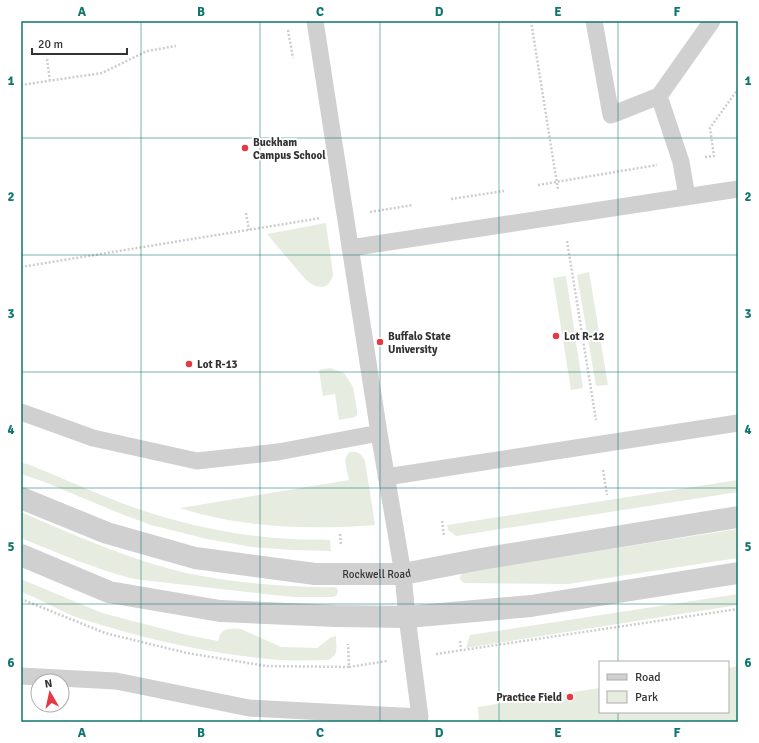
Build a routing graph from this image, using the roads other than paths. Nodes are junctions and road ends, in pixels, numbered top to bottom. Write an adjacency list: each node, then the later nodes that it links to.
1 (315, 21): 7 (lane)
2 (594, 21): 4 (lane)
3 (712, 21): 4 (lane)
4 (659, 96): 6 (lane)
5 (738, 189): 6 (lane)
6 (687, 196): 7 (lane)
7 (350, 248): 10 (lane)
8 (21, 412): 10 (lane)
9 (738, 423): 11 (lane)
10 (379, 433): 11 (lane)
11 (386, 477): 16 (lane)
12 (21, 498): 16 (street, Rockwell Road)
13 (738, 517): 16 (street, Rockwell Road)
14 (21, 555): 17 (street)
15 (738, 573): 17 (street)
16 (403, 574): 17 (lane)
17 (407, 617): 19 (lane)
18 (21, 676): 19 (lane)
19 (420, 719)

